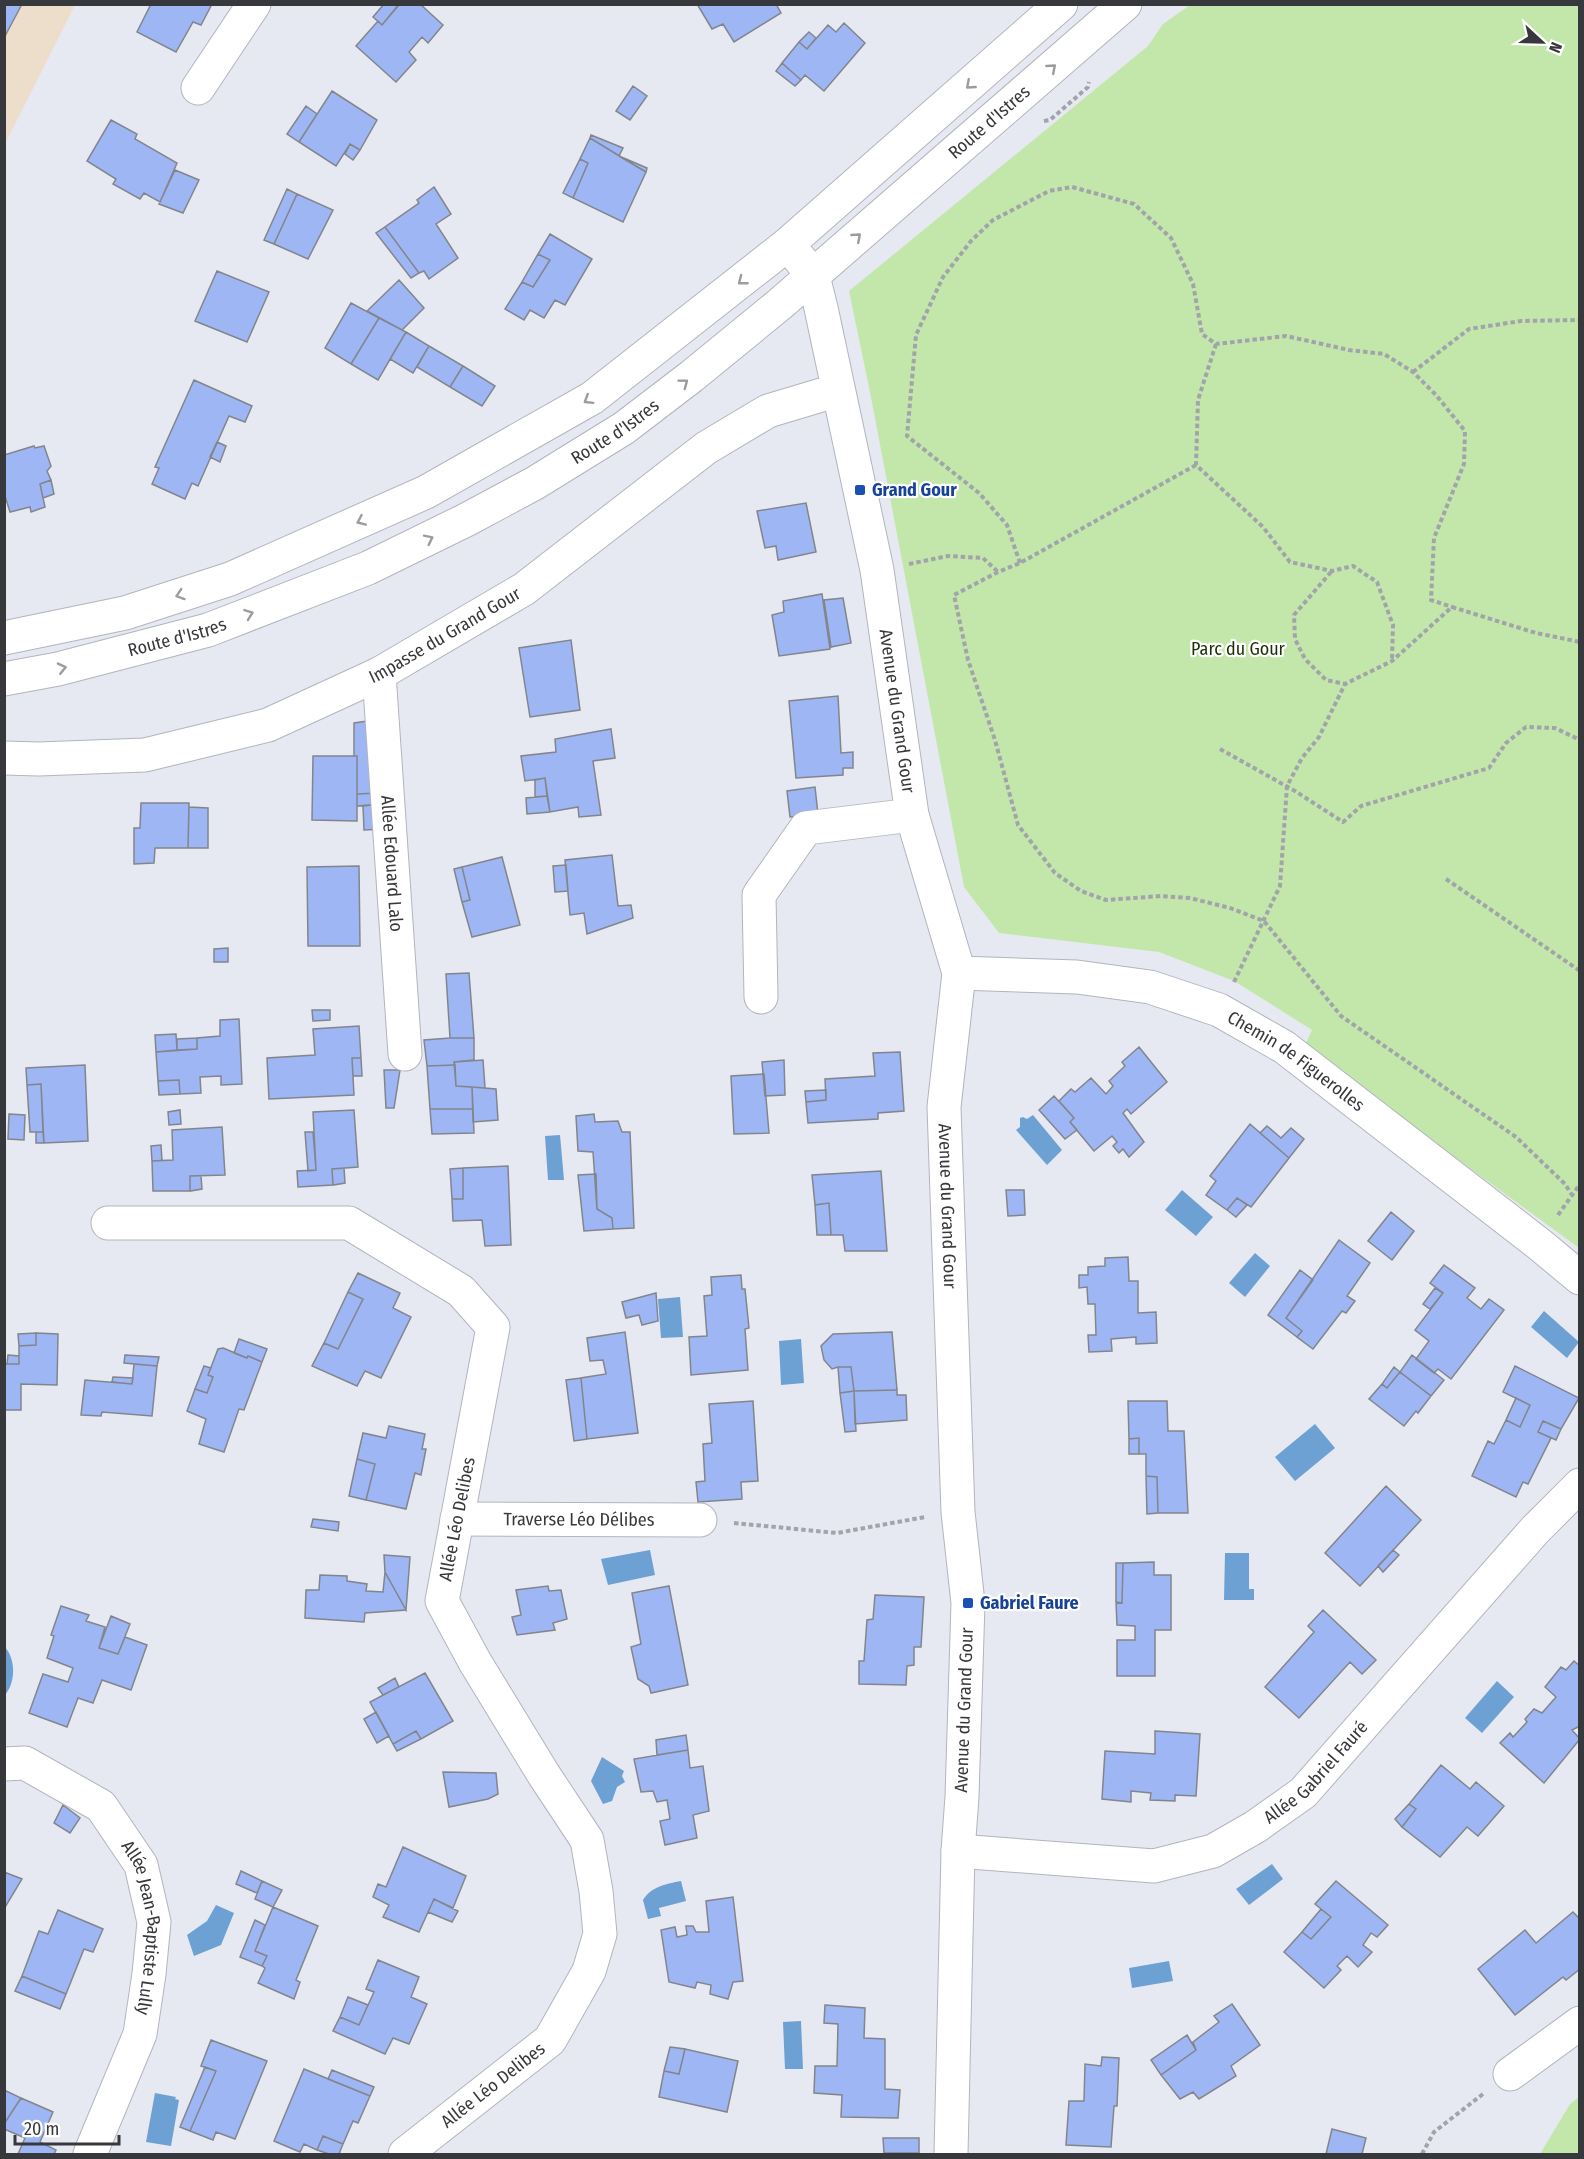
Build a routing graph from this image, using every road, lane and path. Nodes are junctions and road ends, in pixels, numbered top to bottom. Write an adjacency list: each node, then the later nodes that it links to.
1 (254, 4): 4 (street)
2 (1061, 4): 5 (street, Route d'Istres, one-way to 5)
3 (1125, 4): 6 (street, Route d'Istres, one-way to 3)
4 (198, 88)
5 (788, 244): 6 (street); 17 (street, Route d'Istres, one-way to 17)
6 (813, 276): 10 (street, Avenue du Grand Gour); 21 (street, Route d'Istres, one-way to 6)
7 (1580, 320): 9 (path)
8 (1216, 344): 9 (path); 11 (path); 12 (path)
9 (1413, 372): 16 (path)
10 (838, 390): 13 (street, Avenue du Grand Gour); 20 (street, Impasse du Grand Gour)
11 (1196, 465): 12 (path); 14 (path)
12 (1020, 562): 15 (path)
13 (877, 570): 15 (path); 27 (street, Avenue du Grand Gour)
14 (1332, 571): 19 (path); 22 (path)
15 (998, 572): 29 (path)
16 (1452, 607): 18 (path); 19 (path)
17 (4, 638)
18 (1580, 642)
19 (1392, 661): 22 (path)
20 (380, 674): 25 (street, Impasse du Grand Gour); 34 (street, Allée Edouard Lalo)
21 (4, 679)
22 (1345, 684): 26 (path)
23 (1580, 740): 26 (path)
24 (1220, 749): 26 (path)
25 (4, 758)
26 (1287, 786): 29 (path)
27 (912, 815): 31 (street, Avenue du Grand Gour); 32 (street)
28 (1446, 879): 30 (path)
29 (1264, 921): 33 (path); 35 (path)
30 (1580, 971)
31 (959, 973): 33 (street, Chemin de Figuerolles); 39 (street, Avenue du Grand Gour)
32 (761, 997)
33 (1219, 1010): 37 (street, Chemin de Figuerolles)
34 (405, 1054)
35 (1580, 1184)
36 (108, 1223): 40 (street, Allée Léo Delibes)
37 (1580, 1278)
38 (1580, 1485): 43 (street, Allée Gabriel Fauré)
39 (958, 1512): 41 (path); 43 (street, Avenue du Grand Gour)
40 (457, 1519): 41 (street, Traverse Léo Délibes); 47 (street, Allée Léo Delibes)
41 (700, 1520)
42 (4, 1764): 46 (street, Allée Jean-Baptiste Lully)
43 (958, 1851): 48 (street, Avenue du Grand Gour)
44 (1580, 2023): 45 (street)
45 (1510, 2074): 49 (path)
46 (90, 2154)
47 (405, 2154)
48 (951, 2154)
49 (1422, 2154)

